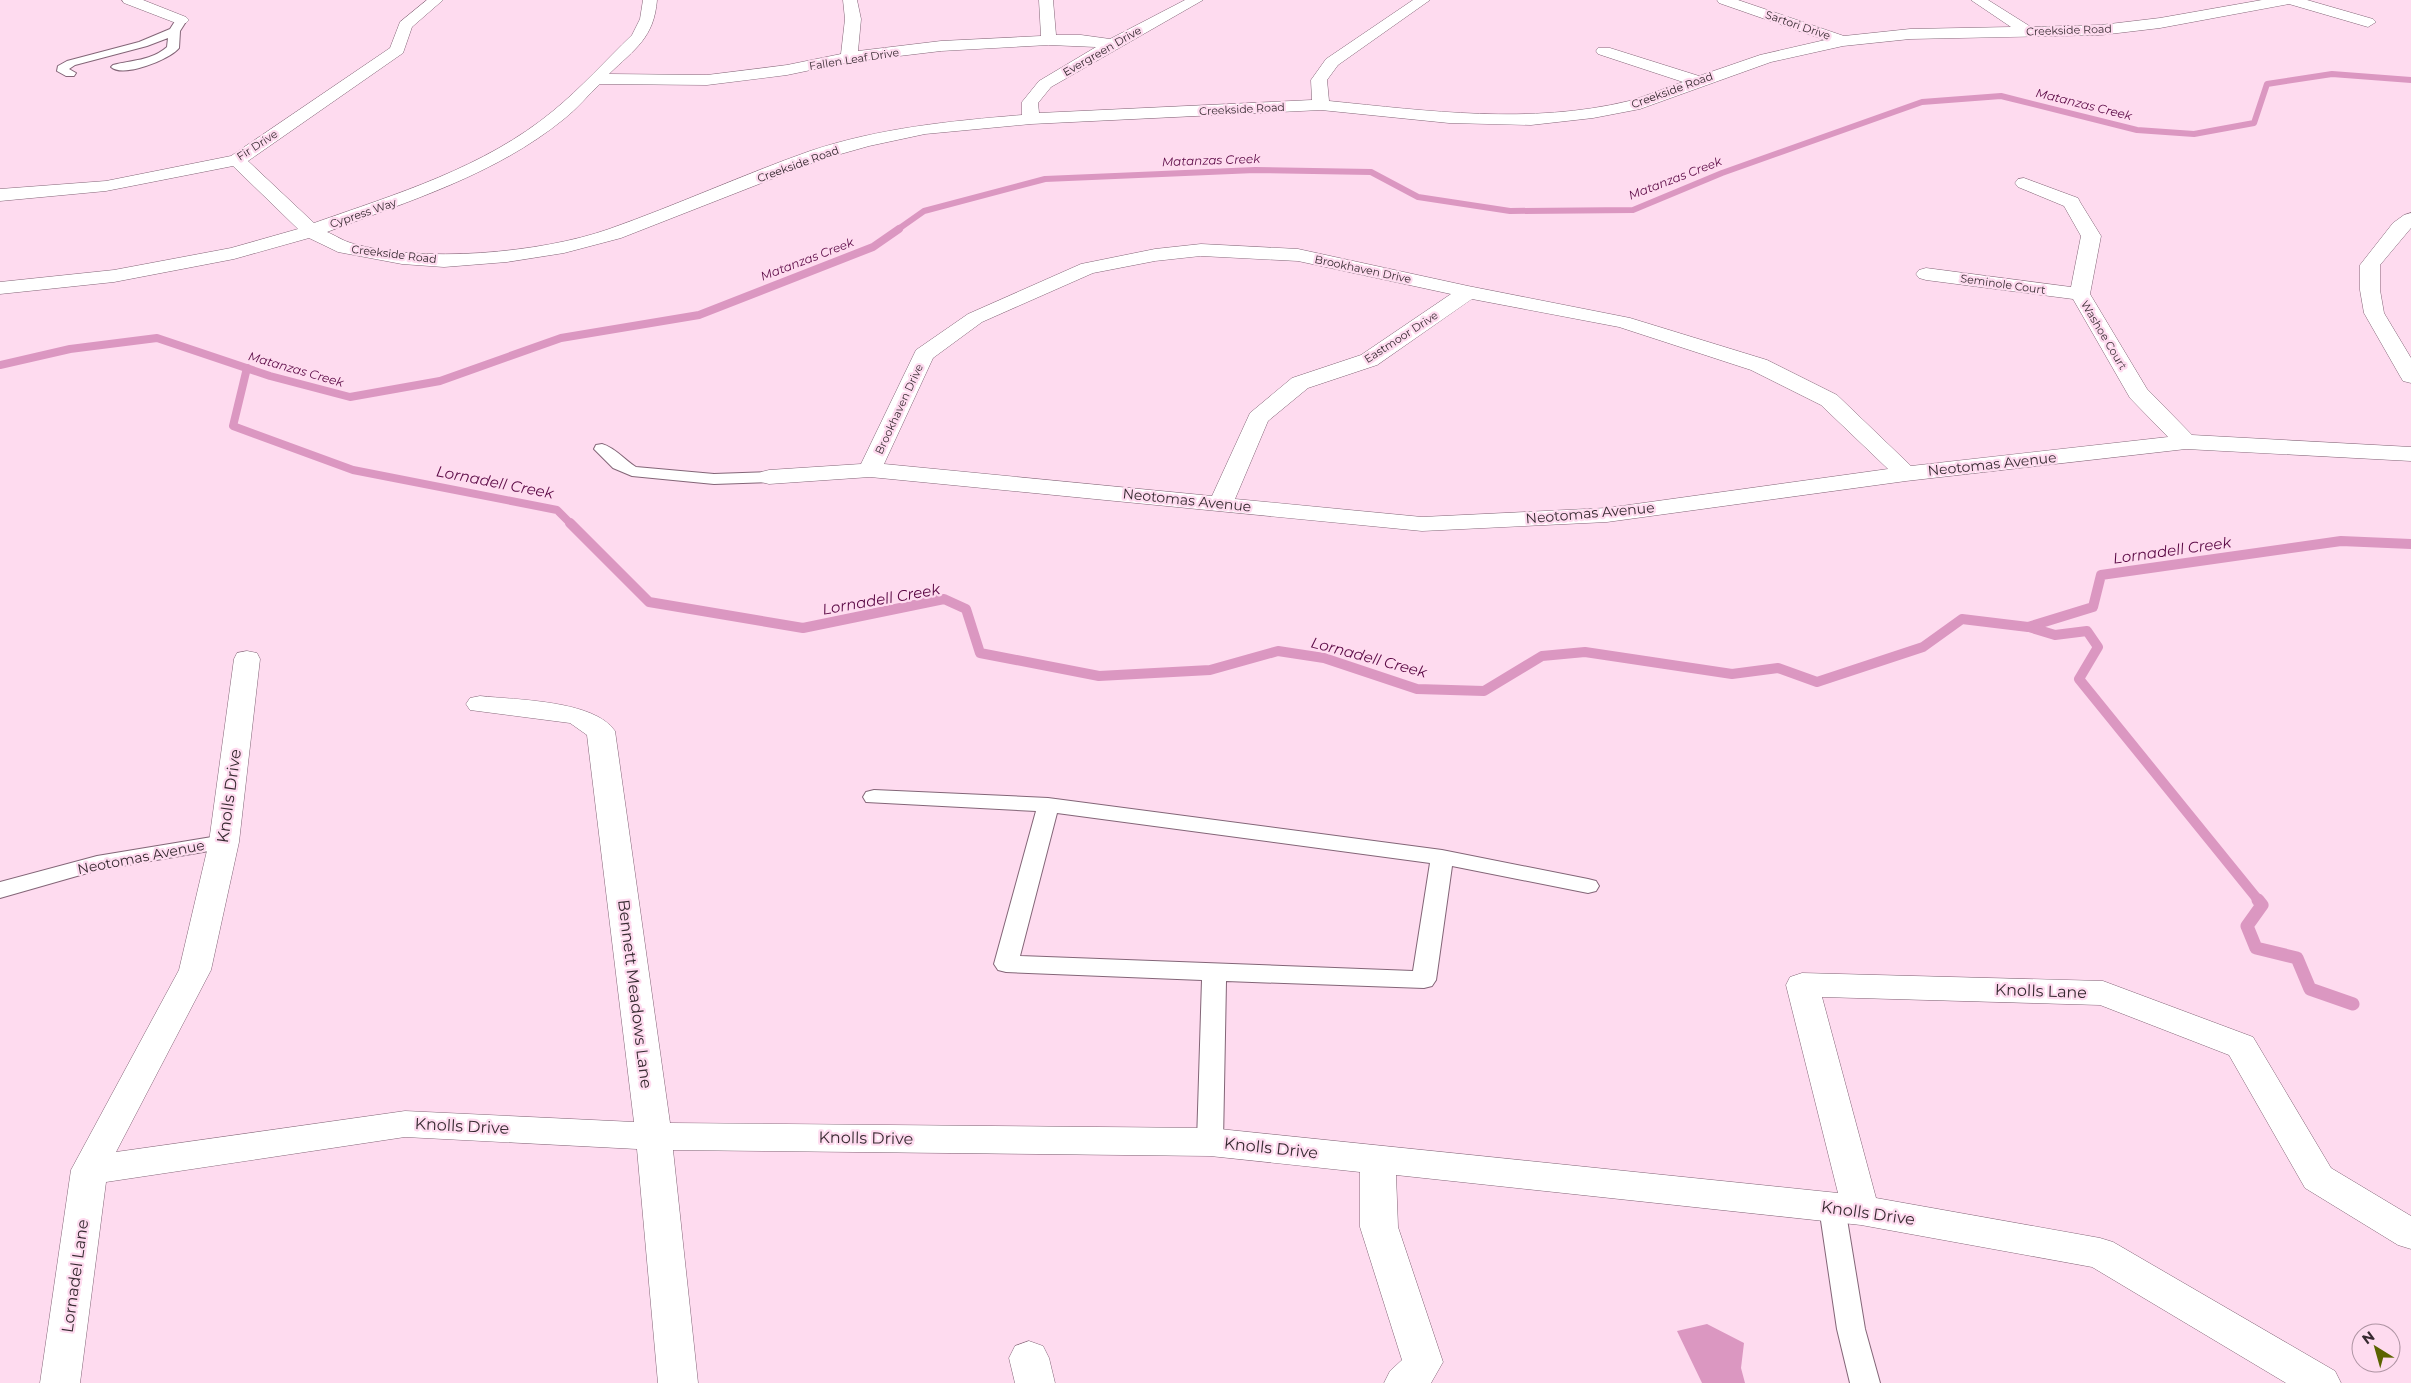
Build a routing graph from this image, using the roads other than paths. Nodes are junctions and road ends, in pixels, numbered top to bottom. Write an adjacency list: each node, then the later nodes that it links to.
1 (129, 0): 13 (street)
2 (436, 0): 26 (street, Fir Drive)
3 (650, 0): 22 (street, Cypress Way)
4 (850, 0): 19 (street)
5 (1046, 0): 15 (street)
6 (1196, 0): 17 (street, Evergreen Drive)
7 (1424, 0): 24 (street)
8 (1724, 0): 16 (street, Sartori Drive)
9 (1978, 0): 14 (street)
10 (2287, 0): 14 (street, Creekside Road)
11 (2291, 0): 12 (street)
12 (2368, 22)
13 (178, 26): 20 (lane); 21 (lane)
14 (2028, 31): 16 (street, Creekside Road)
15 (1049, 40): 17 (street, Fallen Leaf Drive); 19 (street, Fallen Leaf Drive)
16 (1843, 41): 23 (street, Creekside Road)
17 (1112, 44): 25 (street, Evergreen Drive)
18 (1604, 51): 23 (street)
19 (849, 57): 22 (street, Fallen Leaf Drive)
20 (117, 67)
21 (70, 73)
22 (595, 79): 30 (street, Cypress Way)
23 (1696, 81): 24 (street, Creekside Road)
24 (1321, 105): 25 (street, Creekside Road)
25 (1031, 119): 30 (street, Creekside Road)
26 (237, 160): 28 (street, Fir Drive); 30 (street, Creekside Road)
27 (2024, 183): 34 (street, Washoe Court)
28 (0, 195)
29 (2411, 219): 35 (street)
30 (312, 231): 32 (street, Cypress Way)
31 (1926, 274): 34 (street, Seminole Court)
32 (0, 288)
33 (1468, 292): 39 (street, Brookhaven Drive); 40 (street, Brookhaven Drive); 42 (street, Eastmoor Drive)
34 (2080, 294): 36 (street, Washoe Court)
35 (2411, 376)
36 (2186, 442): 38 (street, Neotomas Avenue); 40 (street, Neotomas Avenue)
37 (602, 449): 41 (lane)
38 (2411, 454)
39 (870, 470): 41 (street, Neotomas Avenue); 42 (street, Neotomas Avenue)
40 (1906, 474): 42 (street, Neotomas Avenue)
41 (768, 477)
42 (1221, 504)
43 (247, 659): 47 (street, Knolls Drive)
44 (480, 704): 52 (street, Bennett Meadows Lane)
45 (874, 797): 46 (lane)
46 (1048, 805): 48 (lane); 51 (lane)
47 (224, 842): 50 (lane, Neotomas Avenue); 55 (street, Knolls Drive)
48 (1442, 857): 49 (lane); 51 (lane)
49 (1588, 886)
50 (0, 890)
51 (1214, 972): 53 (lane)
52 (654, 1136): 53 (street, Knolls Drive); 55 (street, Knolls Drive); 60 (street, Bennett Meadows Lane)
53 (1210, 1142): 54 (street, Knolls Drive)
54 (1378, 1160): 56 (street, Knolls Drive); 58 (street)
55 (89, 1170): 59 (street, Lornadel Lane)
56 (1846, 1209): 57 (street, Knolls Lane); 61 (lane); 62 (street, Knolls Drive)
57 (2411, 1234)
58 (1410, 1381)
59 (60, 1383)
60 (678, 1383)
61 (1865, 1383)
62 (2321, 1383)

